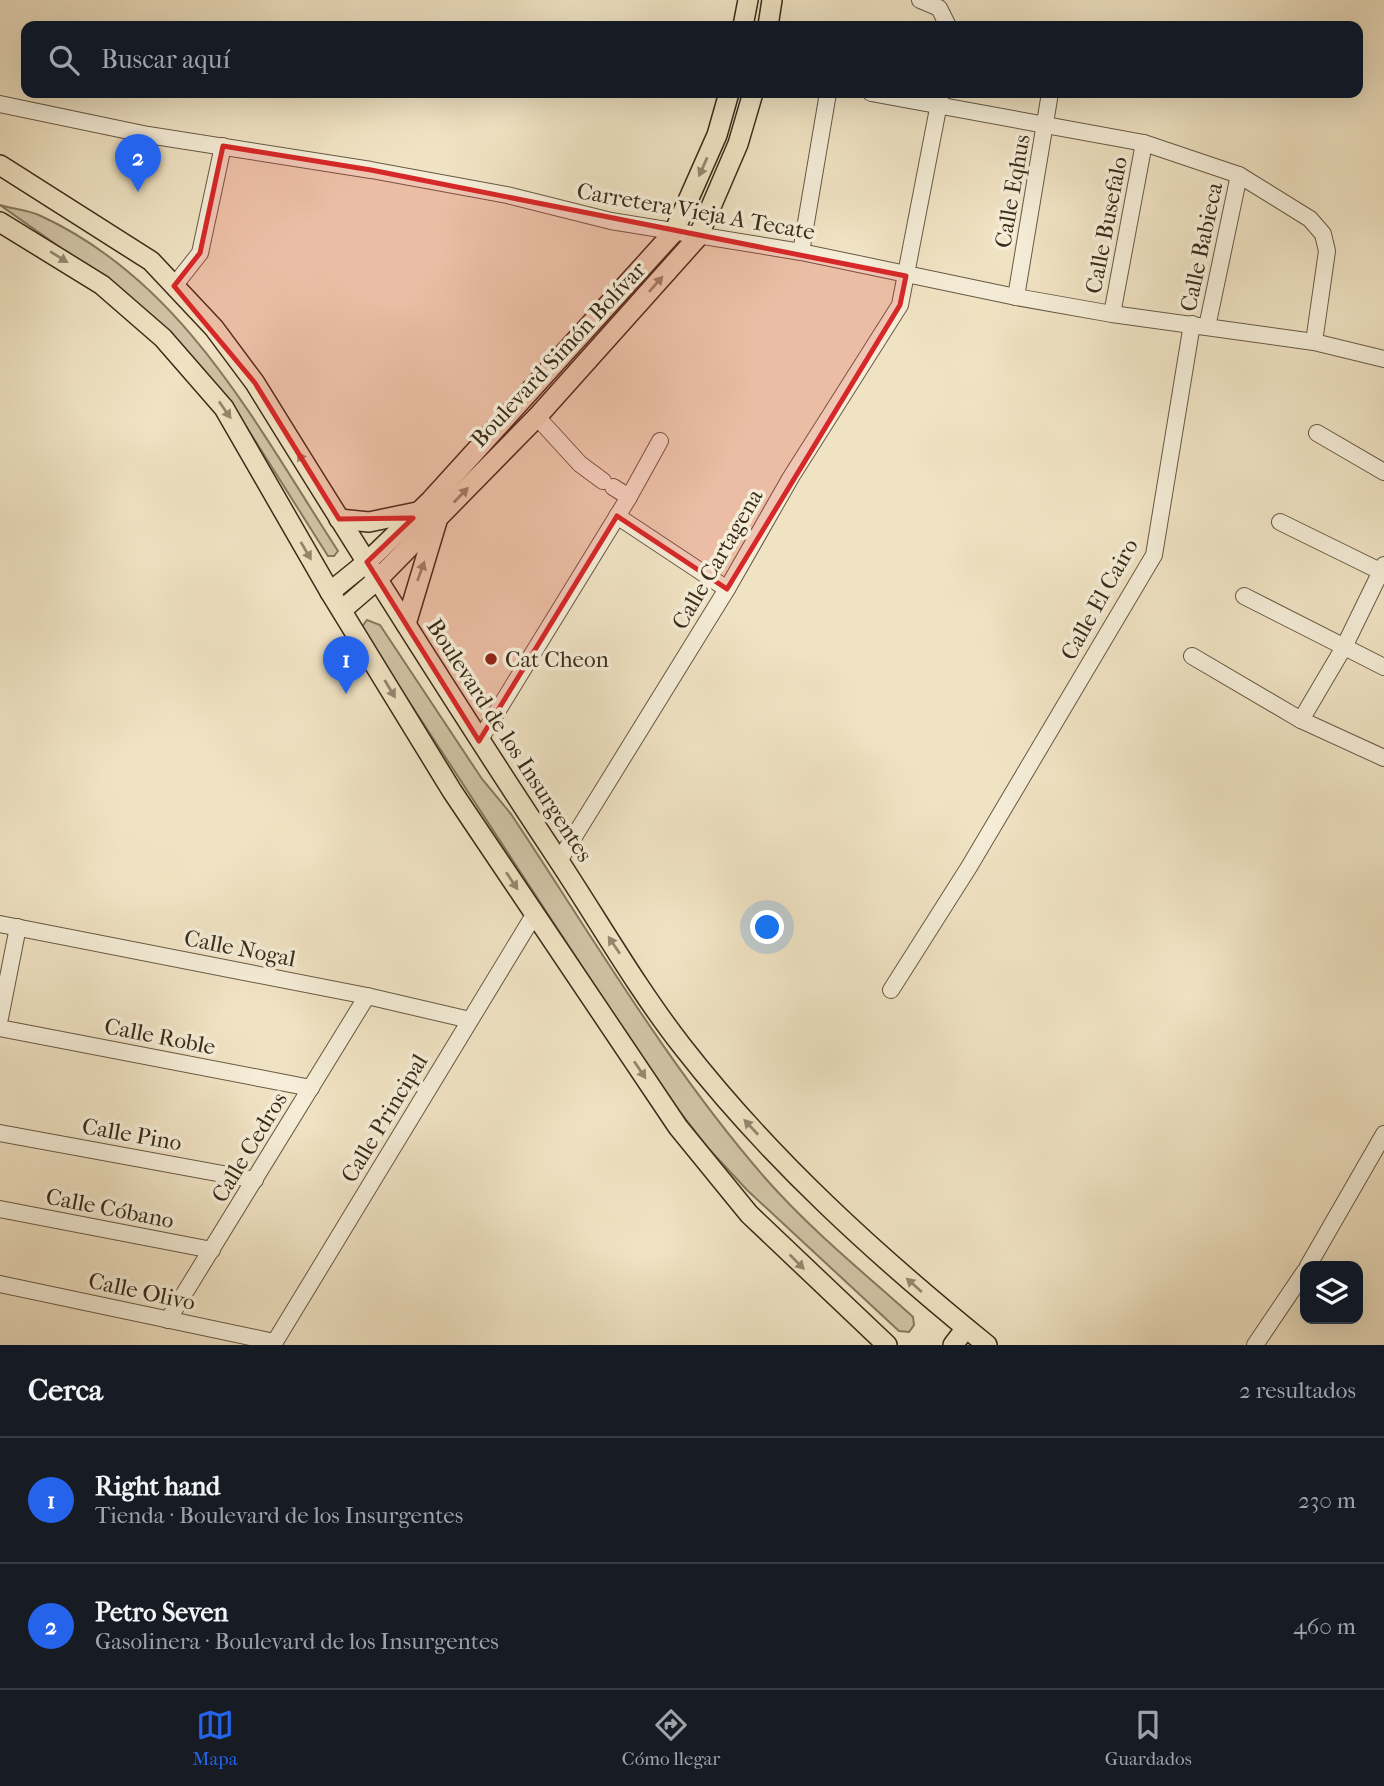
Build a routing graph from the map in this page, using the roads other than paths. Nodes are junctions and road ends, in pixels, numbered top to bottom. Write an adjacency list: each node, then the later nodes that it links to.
1 (748, 0): 4 (main road)
2 (772, 0): 5 (main road)
3 (920, 0): 6 (street)
4 (744, 21)
5 (769, 21)
6 (946, 21)
7 (728, 98): 19 (main road, Boulevard Simón Bolívar, one-way to 19)
8 (752, 98): 20 (main road, Boulevard Simón Bolívar)
9 (827, 98): 21 (street)
10 (1050, 98): 13 (street, Calle Eqhus)
11 (940, 99): 13 (street); 22 (street, Calle Cartagena)
12 (0, 104): 15 (street, Carretera Vieja A Tecate)
13 (1047, 123): 14 (street); 24 (street, Calle Eqhus)
14 (1144, 143): 17 (street); 25 (street, Calle Busefalo)
15 (223, 146): 19 (street, Carretera Vieja A Tecate); 23 (street)
16 (0, 165): 23 (main road, Boulevard de los Insurgentes)
17 (1239, 176): 26 (street, Calle Babieca); 27 (street)
18 (0, 222): 42 (main road, one-way to 42)
19 (674, 232): 20 (street, Carretera Vieja A Tecate); 34 (main road, Boulevard Simón Bolívar)
20 (698, 237): 21 (street, Carretera Vieja A Tecate); 29 (main road, Boulevard Simón Bolívar, one-way to 20)
21 (801, 252): 22 (street, Carretera Vieja A Tecate)
22 (906, 276): 24 (street, Carretera Vieja A Tecate); 41 (street, Calle Cartagena)
23 (174, 286): 36 (main road, Boulevard de los Insurgentes, one-way to 23)
24 (1016, 297): 25 (street, Carretera Vieja A Tecate)
25 (1112, 314): 26 (street, Carretera Vieja A Tecate)
26 (1200, 326): 27 (street, Carretera Vieja A Tecate); 56 (street, Calle El Cairo)
27 (1314, 342): 28 (street, Carretera Vieja A Tecate)
28 (1384, 359)
29 (537, 417): 33 (street); 34 (main road, Boulevard Simón Bolívar, one-way to 29)
30 (1317, 433): 32 (street)
31 (660, 441): 33 (street)
32 (1384, 472)
33 (629, 498): 35 (street)
34 (430, 514): 36 (main road); 38 (main road, Boulevard Simón Bolívar); 40 (main road, Boulevard Simón Bolívar); 45 (main road, one-way to 34)
35 (617, 516): 41 (street); 50 (street)
36 (339, 519): 38 (main road, Boulevard de los Insurgentes)
37 (1280, 522): 39 (street)
38 (367, 562): 40 (main road, Boulevard de los Insurgentes); 42 (main road, Boulevard Simón Bolívar)
39 (1383, 570): 46 (street)
40 (378, 579): 44 (main road, Boulevard Simón Bolívar); 45 (main road, Boulevard de los Insurgentes)
41 (727, 589): 52 (street, Calle Cartagena)
42 (330, 592): 44 (main road)
43 (1244, 596): 46 (street)
44 (342, 610): 53 (main road, one-way to 53)
45 (406, 624): 50 (main road, Boulevard de los Insurgentes)
46 (1344, 647): 48 (street); 49 (street)
47 (1192, 656): 49 (street)
48 (1384, 667)
49 (1301, 720): 51 (street)
50 (479, 741): 52 (main road, Boulevard de los Insurgentes)
51 (1384, 758)
52 (559, 861): 71 (main road, Boulevard de los Insurgentes, one-way to 52)
53 (534, 915): 59 (street, Calle Principal); 73 (main road, one-way to 73)
54 (0, 924): 55 (street, Calle Nogal)
55 (18, 927): 57 (street, Calle Nogal); 58 (street)
56 (891, 990)
57 (367, 996): 59 (street, Calle Nogal); 61 (street, Calle Cedros)
58 (0, 1017)
59 (470, 1020): 72 (street, Calle Principal)
60 (0, 1028): 61 (street, Calle Roble)
61 (310, 1088): 64 (street, Calle Cedros)
62 (0, 1133): 64 (street, Calle Pino)
63 (1384, 1134): 67 (street)
64 (255, 1180): 66 (street, Calle Cedros)
65 (0, 1209): 66 (street, Calle Cóbano)
66 (212, 1250): 70 (street, Calle Cedros)
67 (1311, 1261)
68 (1300, 1278): 76 (street)
69 (0, 1284): 70 (street, Calle Olivo)
70 (167, 1320): 72 (street, Calle Olivo)
71 (966, 1328): 74 (main road); 75 (main road, Boulevard de los Insurgentes)
72 (274, 1344)
73 (887, 1345)
74 (953, 1345)
75 (987, 1345)
76 (1255, 1345)

